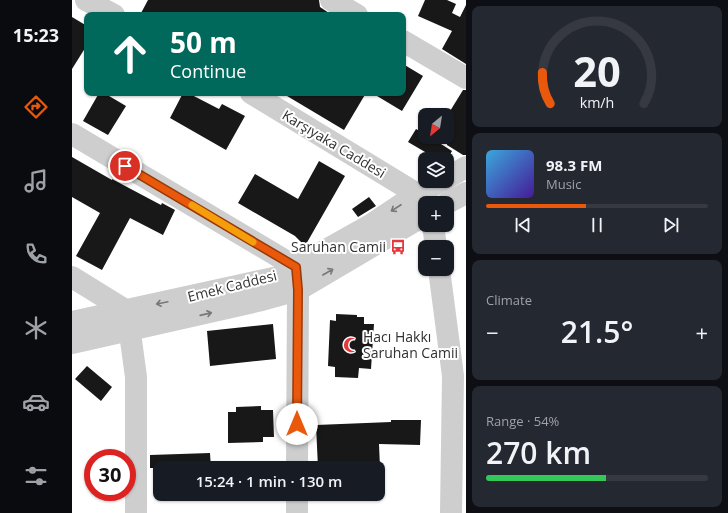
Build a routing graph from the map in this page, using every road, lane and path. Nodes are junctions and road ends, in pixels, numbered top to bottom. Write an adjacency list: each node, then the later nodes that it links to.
1 (86, 0): 4 (street)
2 (124, 0): 5 (street)
3 (331, 0): 6 (street)
4 (108, 12)
5 (116, 12)
6 (352, 12)
7 (406, 43): 8 (street)
8 (466, 78)
9 (256, 96): 16 (street, Karşıyaka Caddesi)
10 (72, 134): 20 (street)
11 (466, 167): 12 (street)
12 (454, 174)
13 (434, 188): 15 (street, Emek Caddesi)
14 (466, 193): 17 (street)
15 (424, 196)
16 (418, 197)
17 (454, 199)
18 (418, 201): 20 (street, Emek Caddesi, one-way to 20)
19 (418, 219): 23 (street, Emek Caddesi, one-way to 19)
20 (296, 267): 23 (street); 24 (street, Emek Caddesi, one-way to 24)
21 (440, 276): 31 (street)
22 (72, 277): 24 (street)
23 (298, 290): 24 (street, Emek Caddesi, one-way to 23); 27 (street)
24 (128, 321): 25 (street, Emek Caddesi); 26 (street, Emek Caddesi); 29 (street)
25 (72, 322)
26 (72, 343)
27 (297, 461)
28 (297, 501): 30 (street)
29 (136, 513)
30 (297, 513)
31 (451, 513)

